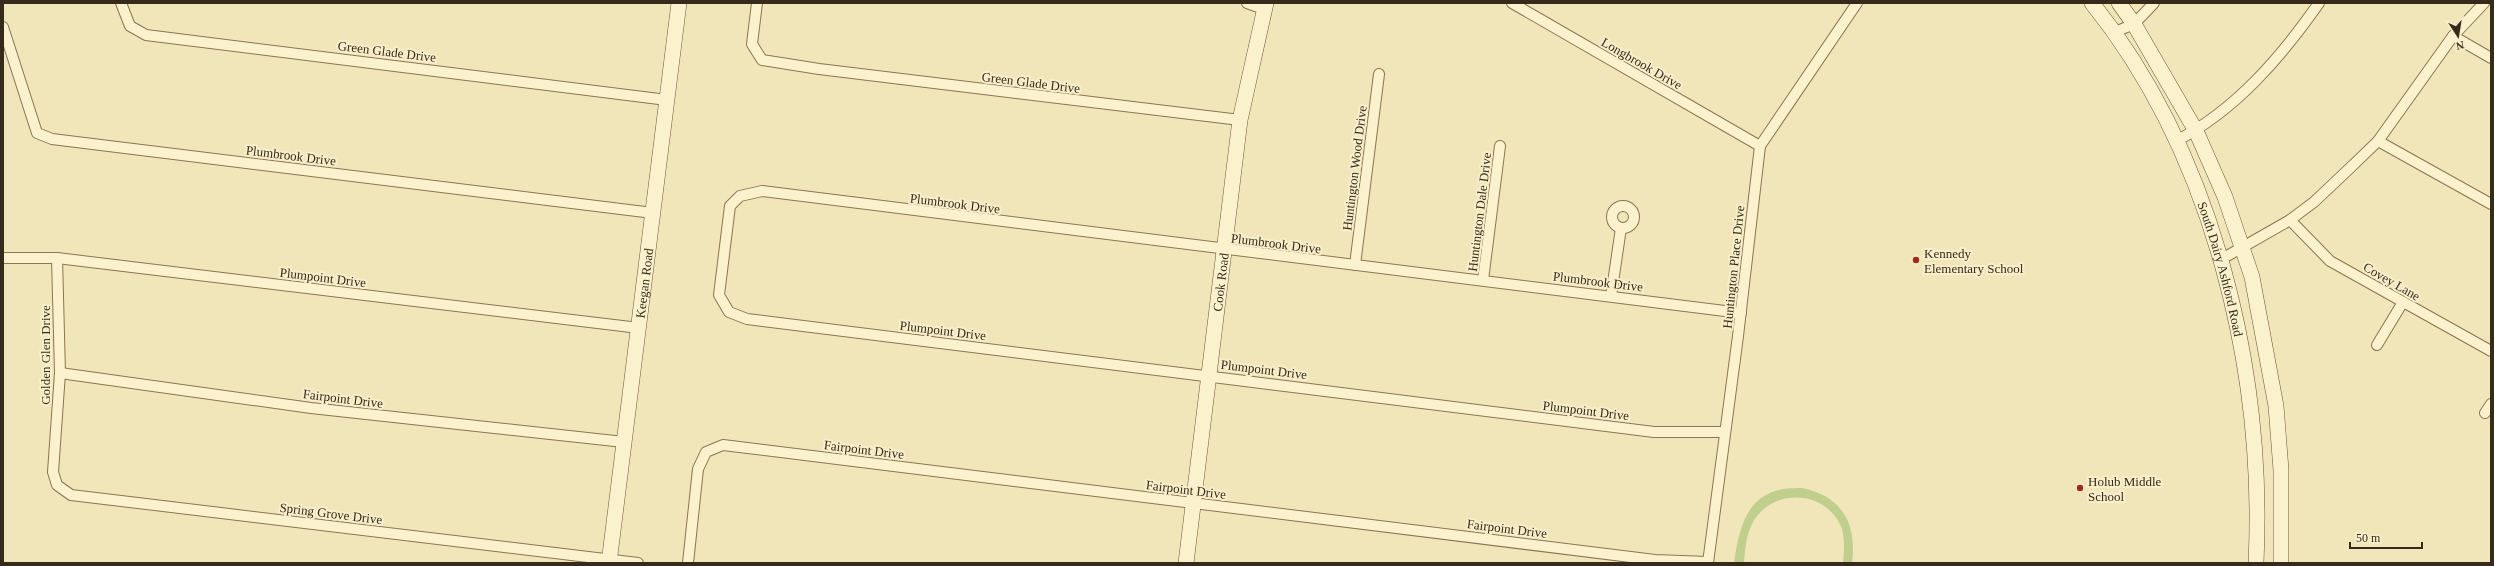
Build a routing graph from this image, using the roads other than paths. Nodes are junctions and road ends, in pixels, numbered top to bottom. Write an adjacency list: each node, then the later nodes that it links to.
1 (121, 3): 19 (street, Green Glade Drive)
2 (679, 3): 19 (main road, Keegan Road)
3 (757, 3): 20 (street, Green Glade Drive)
4 (1247, 3): 12 (street)
5 (1512, 3): 25 (street, Longbrook Drive)
6 (1857, 3): 25 (street, Huntington Place Drive)
7 (2092, 3): 15 (main road, South Dairy Ashford Road)
8 (2119, 3): 13 (main road, South Dairy Ashford Road)
9 (2154, 3): 13 (street)
10 (2319, 3): 21 (street)
11 (2484, 3): 16 (street)
12 (1265, 6): 20 (main road, Cook Road)
13 (2134, 24): 15 (street); 21 (main road, South Dairy Ashford Road)
14 (3, 27): 27 (street, Plumbrook Drive)
15 (2115, 32): 22 (main road, South Dairy Ashford Road)
16 (2453, 36): 17 (street); 23 (street)
17 (2491, 58)
18 (1379, 74): 35 (street, Huntington Wood Drive)
19 (667, 100): 27 (main road, Keegan Road)
20 (1240, 120): 31 (main road, Cook Road)
21 (2196, 131): 22 (street); 30 (main road, South Dairy Ashford Road)
22 (2176, 141): 34 (main road, South Dairy Ashford Road)
23 (2378, 141): 26 (street); 28 (street)
24 (1500, 146): 36 (street, Huntington Dale Drive)
25 (1760, 146): 39 (street, Huntington Place Drive)
26 (2491, 204)
27 (653, 213): 41 (main road, Keegan Road)
28 (2290, 220): 30 (street); 38 (street, Covey Lane)
29 (1622, 228): 37 (street)
30 (2242, 247): 34 (street); 51 (main road, South Dairy Ashford Road)
31 (1225, 250): 35 (street, Plumbrook Drive); 40 (street, Plumbrook Drive); 45 (main road, Cook Road)
32 (3, 258): 33 (street, Plumpoint Drive)
33 (57, 258): 41 (street, Plumpoint Drive); 44 (street, Golden Glen Drive)
34 (2220, 260): 52 (main road, South Dairy Ashford Road)
35 (1355, 265): 36 (street, Plumbrook Drive)
36 (1483, 280): 37 (street, Plumbrook Drive)
37 (1611, 296): 39 (street, Plumbrook Drive)
38 (2403, 302): 42 (street); 43 (street, Covey Lane)
39 (1741, 313): 48 (street, Huntington Place Drive)
40 (801, 325): 45 (street, Plumpoint Drive)
41 (639, 328): 49 (main road, Keegan Road)
42 (2377, 345)
43 (2491, 351)
44 (60, 373): 49 (street, Fairpoint Drive); 50 (street, Golden Glen Drive)
45 (1210, 376): 48 (street, Plumpoint Drive); 53 (main road, Cook Road)
46 (2491, 404): 47 (street)
47 (2486, 413)
48 (1724, 432): 58 (street, Huntington Place Drive)
49 (624, 442): 54 (main road, Keegan Road)
50 (55, 453): 54 (street, Spring Grove Drive)
51 (2282, 470): 52 (main road); 60 (main road, South Dairy Ashford Road)
52 (2257, 471): 59 (main road, South Dairy Ashford Road)
53 (1192, 502): 56 (street, Fairpoint Drive); 57 (main road, Cook Road); 58 (street, Fairpoint Drive)
54 (609, 561): 55 (street, Spring Grove Drive)
55 (638, 563)
56 (688, 563)
57 (1186, 563)
58 (1708, 563)
59 (2256, 563)
60 (2281, 563)

